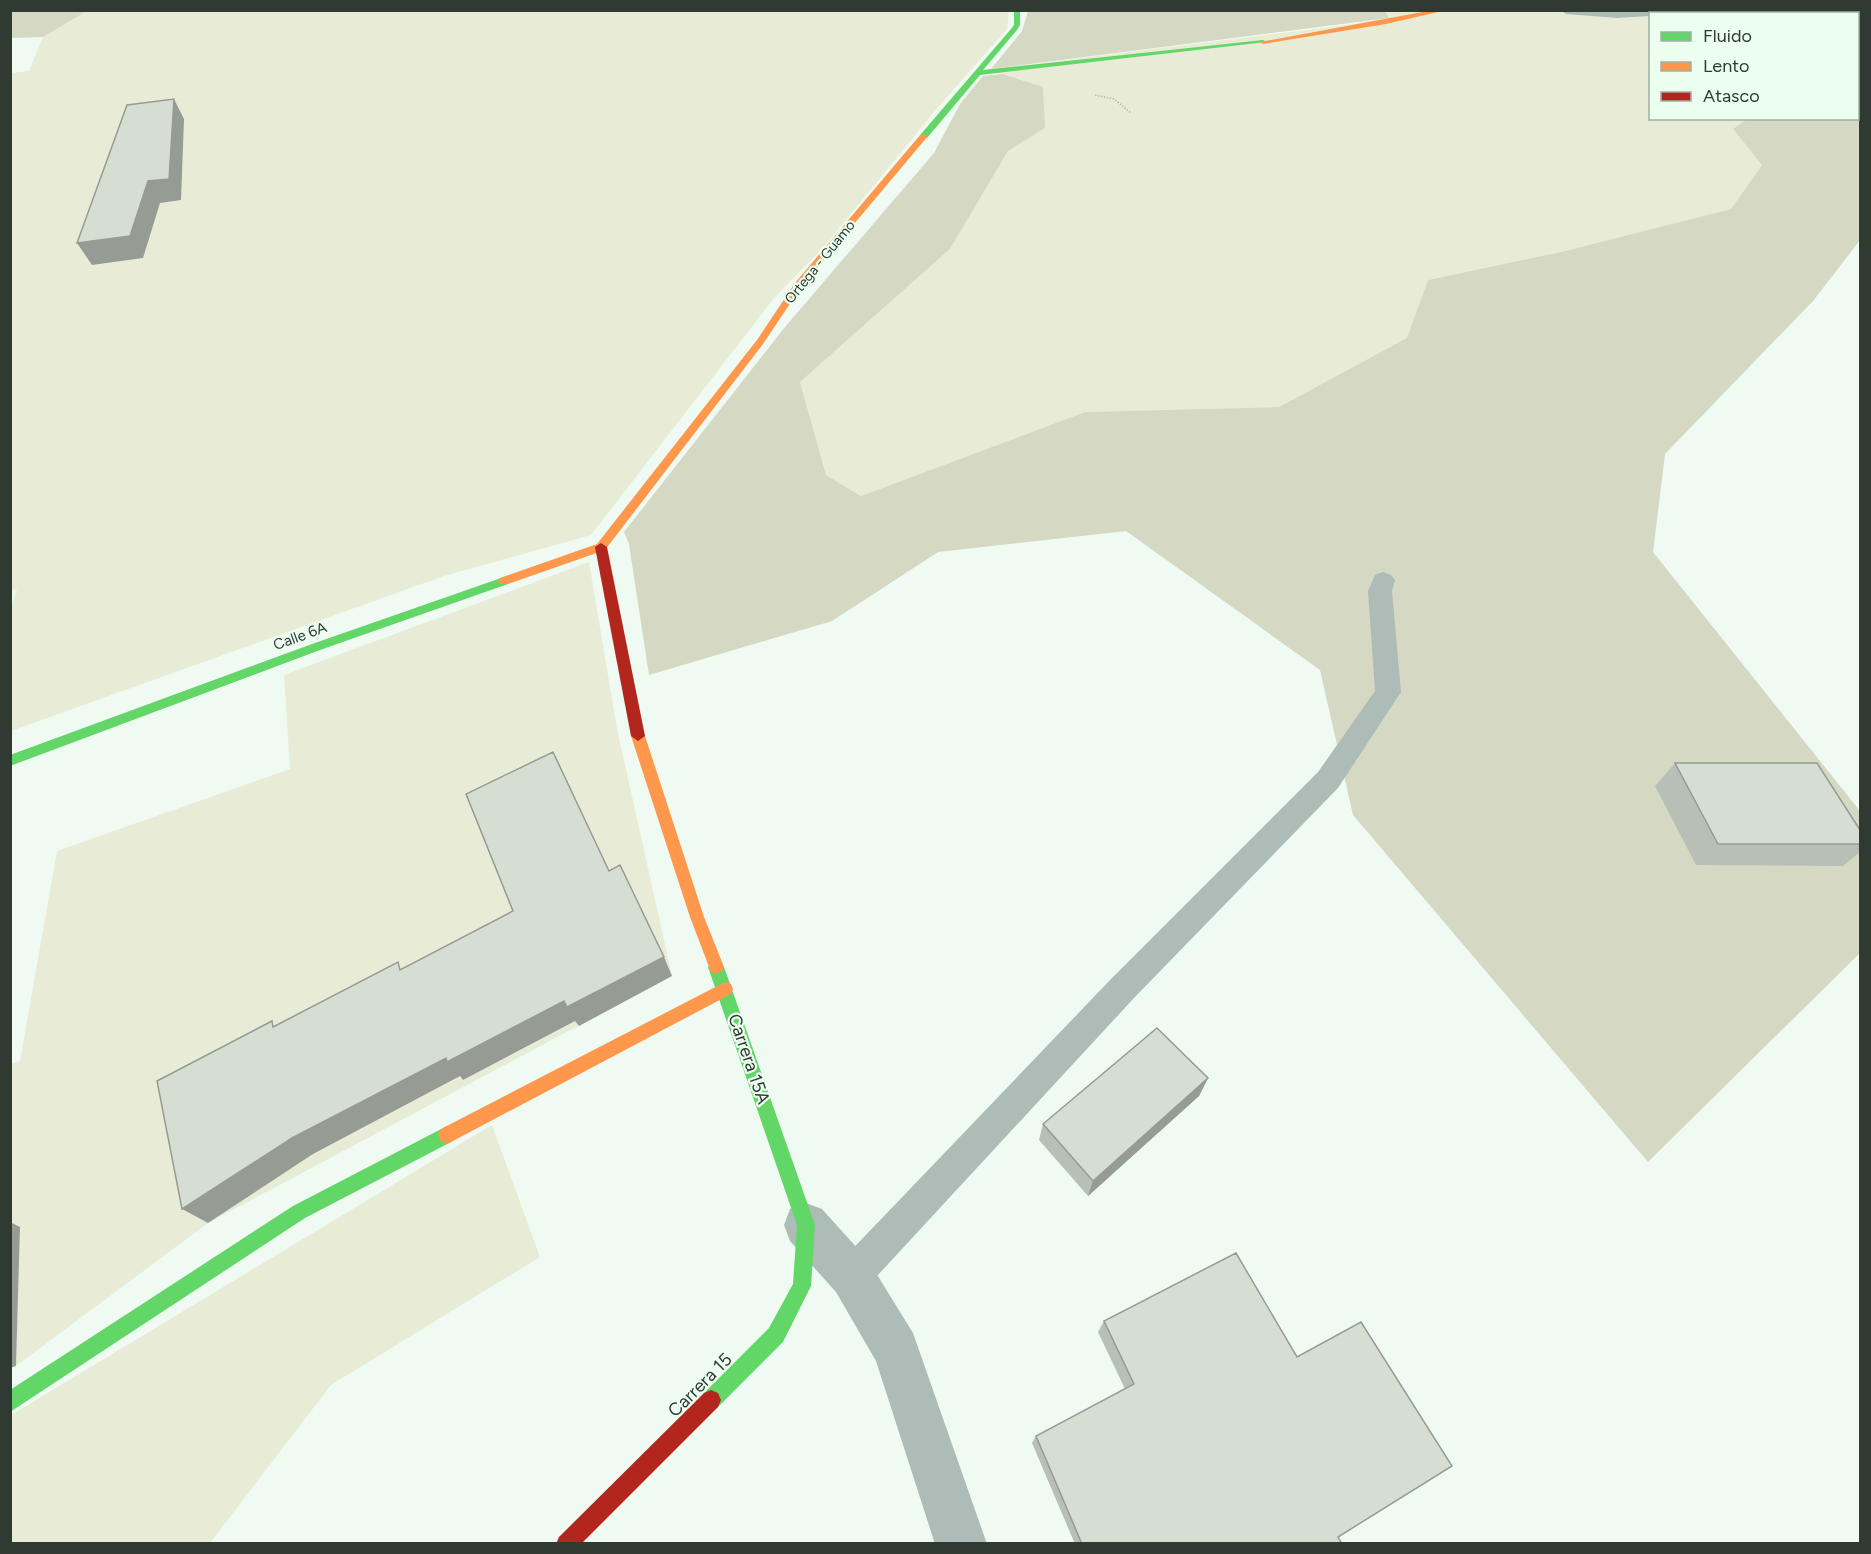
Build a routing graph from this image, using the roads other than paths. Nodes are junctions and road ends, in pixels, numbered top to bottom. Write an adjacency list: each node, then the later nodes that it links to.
1 (1017, 10): 5 (street, Ortega - Guamo)
2 (1444, 10): 5 (street)
3 (1566, 10): 4 (street)
4 (1670, 10)
5 (976, 73): 6 (street, Ortega - Guamo)
6 (602, 547): 8 (street, Calle 6A); 9 (street, Carrera 15A)
7 (1383, 580): 11 (lane)
8 (10, 761)
9 (725, 989): 10 (street, Carrera 15A); 12 (street)
10 (806, 1225): 11 (street, Carrera 15A); 13 (street, Carrera 15)
11 (852, 1276): 14 (street, Carrera 15A)
12 (10, 1402)
13 (566, 1544)
14 (962, 1544)

